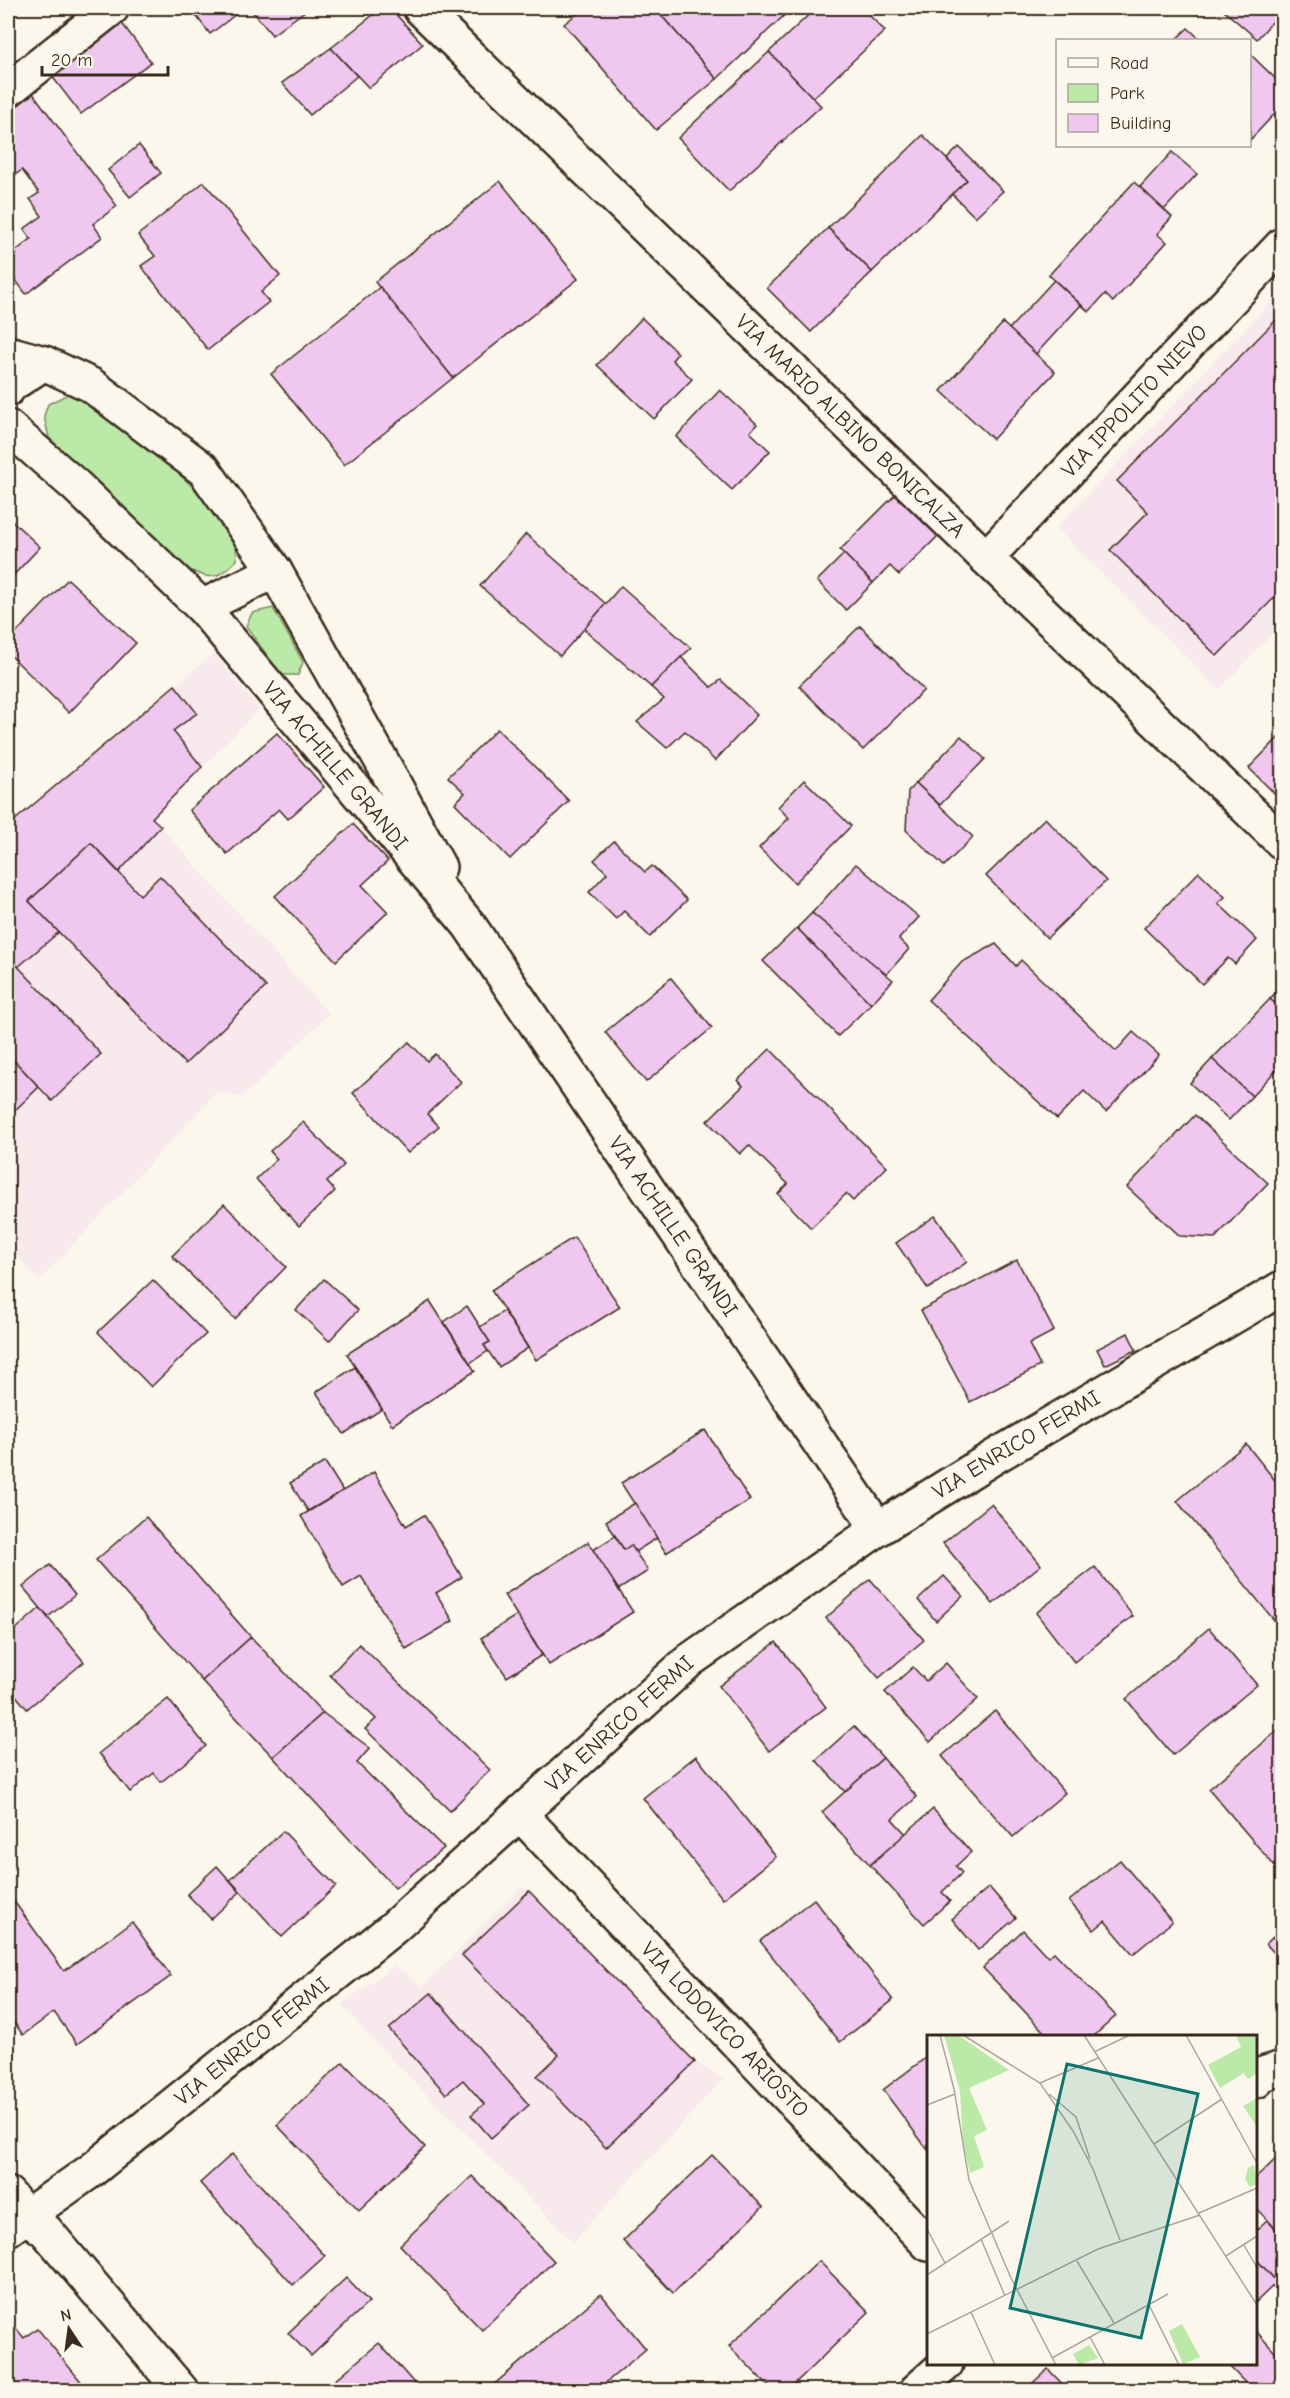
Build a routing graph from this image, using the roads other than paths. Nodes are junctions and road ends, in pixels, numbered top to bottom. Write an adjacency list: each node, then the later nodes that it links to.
1 (112, 8): 3 (street)
2 (420, 8): 9 (street, VIA MARIO ALBINO BONICALZA)
3 (8, 90)
4 (1282, 244): 9 (street, VIA IPPOLITO NIEVO)
5 (8, 353): 6 (street, VIA ACHILLE GRANDI)
6 (44, 363): 7 (street); 10 (street, VIA ACHILLE GRANDI)
7 (8, 389)
8 (8, 427): 11 (street, VIA ACHILLE GRANDI)
9 (986, 558): 12 (street, VIA MARIO ALBINO BONICALZA)
10 (275, 571): 11 (street); 13 (street, VIA ACHILLE GRANDI)
11 (202, 607): 13 (street, VIA ACHILLE GRANDI)
12 (1282, 842)
13 (469, 925): 15 (street, VIA ACHILLE GRANDI)
14 (1282, 1288): 15 (street, VIA ENRICO FERMI)
15 (878, 1529): 16 (street, VIA ENRICO FERMI)
16 (521, 1815): 19 (street, VIA ENRICO FERMI); 20 (street, VIA LODOVICO ARIOSTO)
17 (1282, 2068): 18 (street)
18 (1257, 2080)
19 (14, 2213): 22 (street)
20 (927, 2243)
21 (945, 2365): 23 (street)
22 (181, 2391)
23 (917, 2391)

